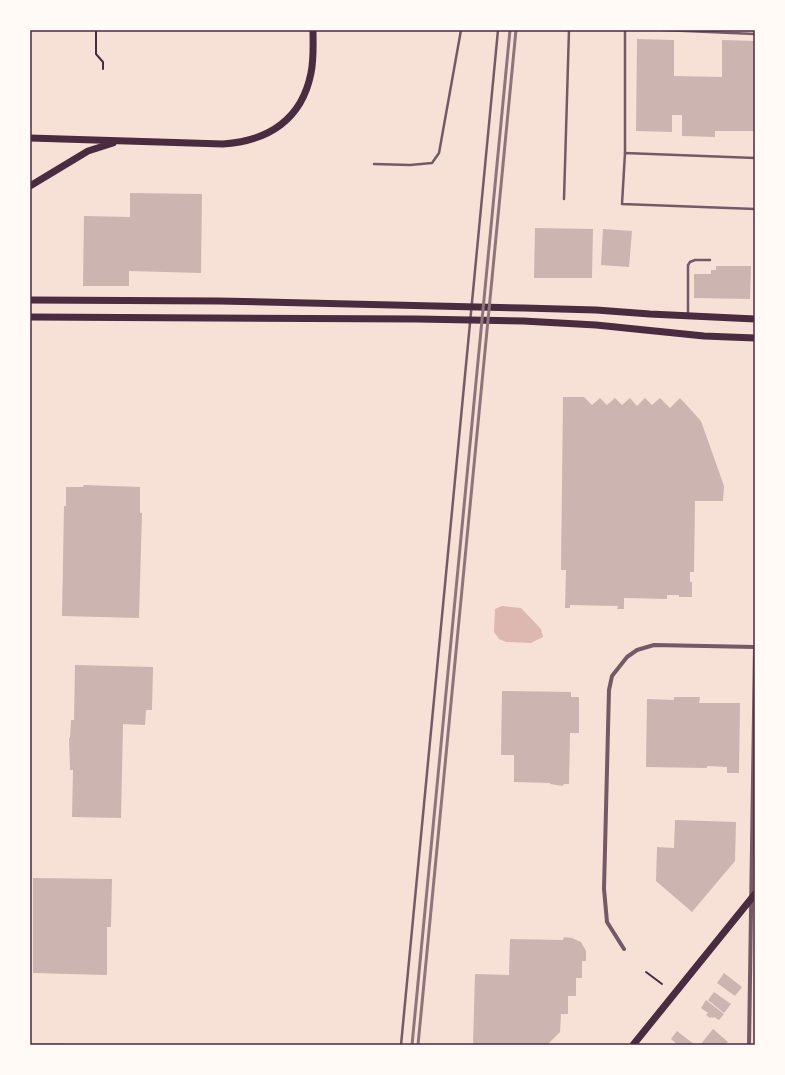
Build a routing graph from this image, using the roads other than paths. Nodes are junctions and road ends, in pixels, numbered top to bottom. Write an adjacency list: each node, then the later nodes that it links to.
1 (313, 30): 9 (main road)
2 (461, 30): 12 (lane)
3 (498, 30): 26 (lane)
4 (569, 30): 14 (lane)
5 (625, 30): 10 (lane)
6 (663, 30): 7 (lane)
7 (755, 34)
8 (30, 138): 9 (main road)
9 (118, 142): 13 (main road)
10 (625, 153): 11 (lane); 15 (lane)
11 (755, 158)
12 (374, 164)
13 (30, 186)
14 (564, 199)
15 (755, 209)
16 (710, 260): 18 (lane)
17 (30, 300): 18 (main road)
18 (688, 316): 20 (main road)
19 (30, 317): 21 (main road)
20 (755, 319)
21 (755, 338)
22 (755, 647): 23 (street); 25 (street)
23 (753, 896): 24 (street); 27 (main road)
24 (753, 910): 28 (street)
25 (624, 949)
26 (401, 1045)
27 (632, 1045)
28 (749, 1045)

